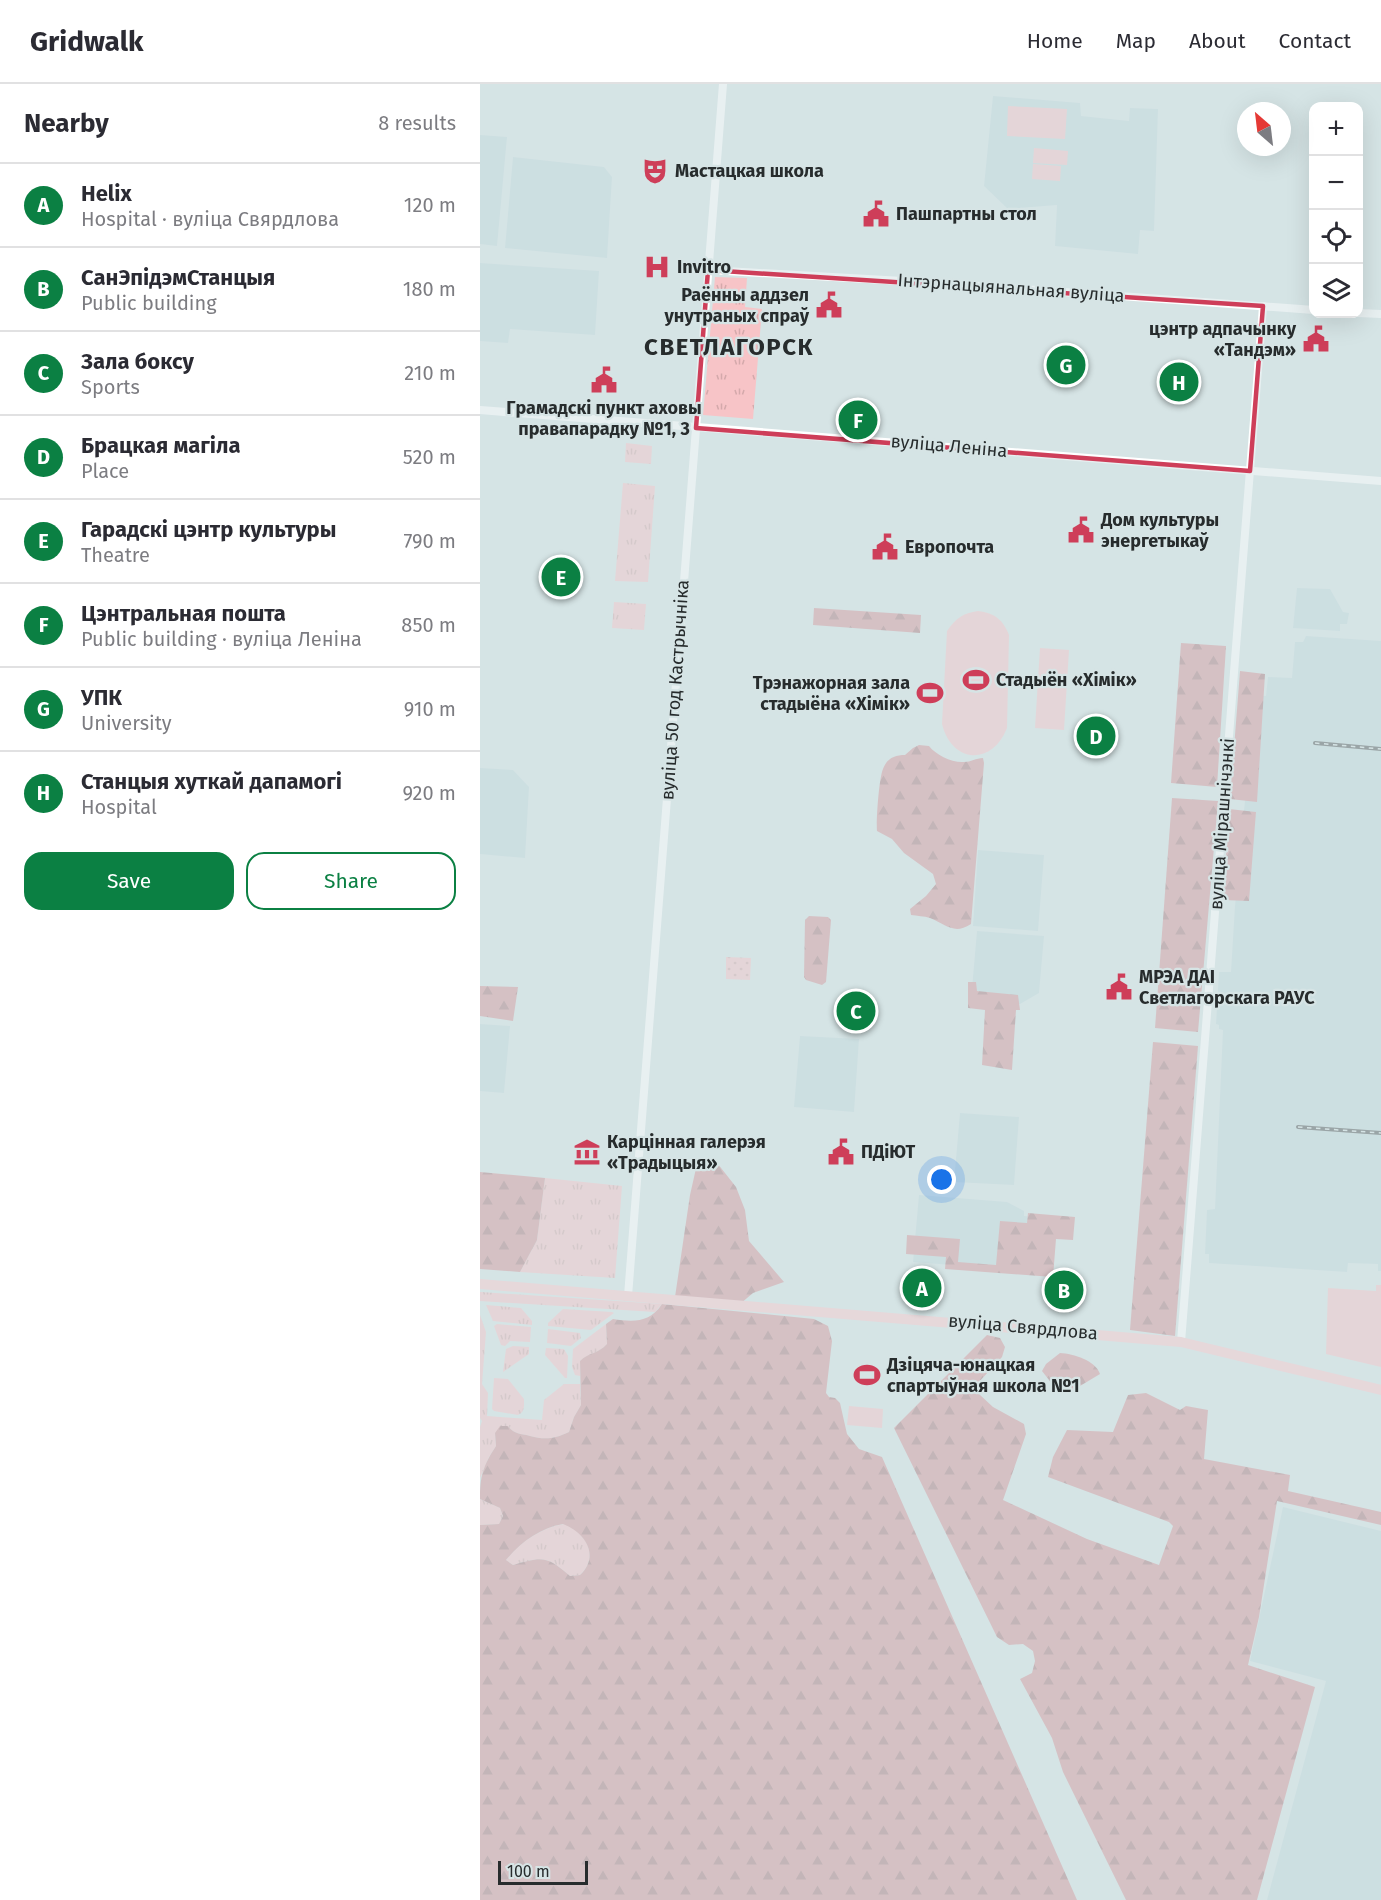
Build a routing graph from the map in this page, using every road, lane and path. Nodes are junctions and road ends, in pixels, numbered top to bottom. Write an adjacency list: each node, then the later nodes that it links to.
1 (723, 84): 2 (street, вуліца 50 год Кастрычніка)
2 (708, 270): 3 (street, Інтэрнацыянальная вуліца); 8 (street, вуліца 50 год Кастрычніка)
3 (1263, 306): 4 (street, Інтэрнацыянальная вуліца); 9 (street, вуліца Мірашнічэнкі)
4 (1309, 310)
5 (1363, 313): 6 (street)
6 (1381, 314)
7 (480, 410): 8 (street, вуліца Леніна)
8 (696, 428): 9 (street, вуліца Леніна); 12 (street, вуліца 50 год Кастрычніка)
9 (1250, 471): 10 (street, вуліца Леніна); 13 (street, вуліца Мірашнічэнкі)
10 (1381, 481)
11 (480, 1284): 12 (main road, вуліца Свярдлова)
12 (628, 1296): 13 (main road, вуліца Свярдлова)
13 (1181, 1342): 14 (main road, вуліца Свярдлова)
14 (1381, 1390)

